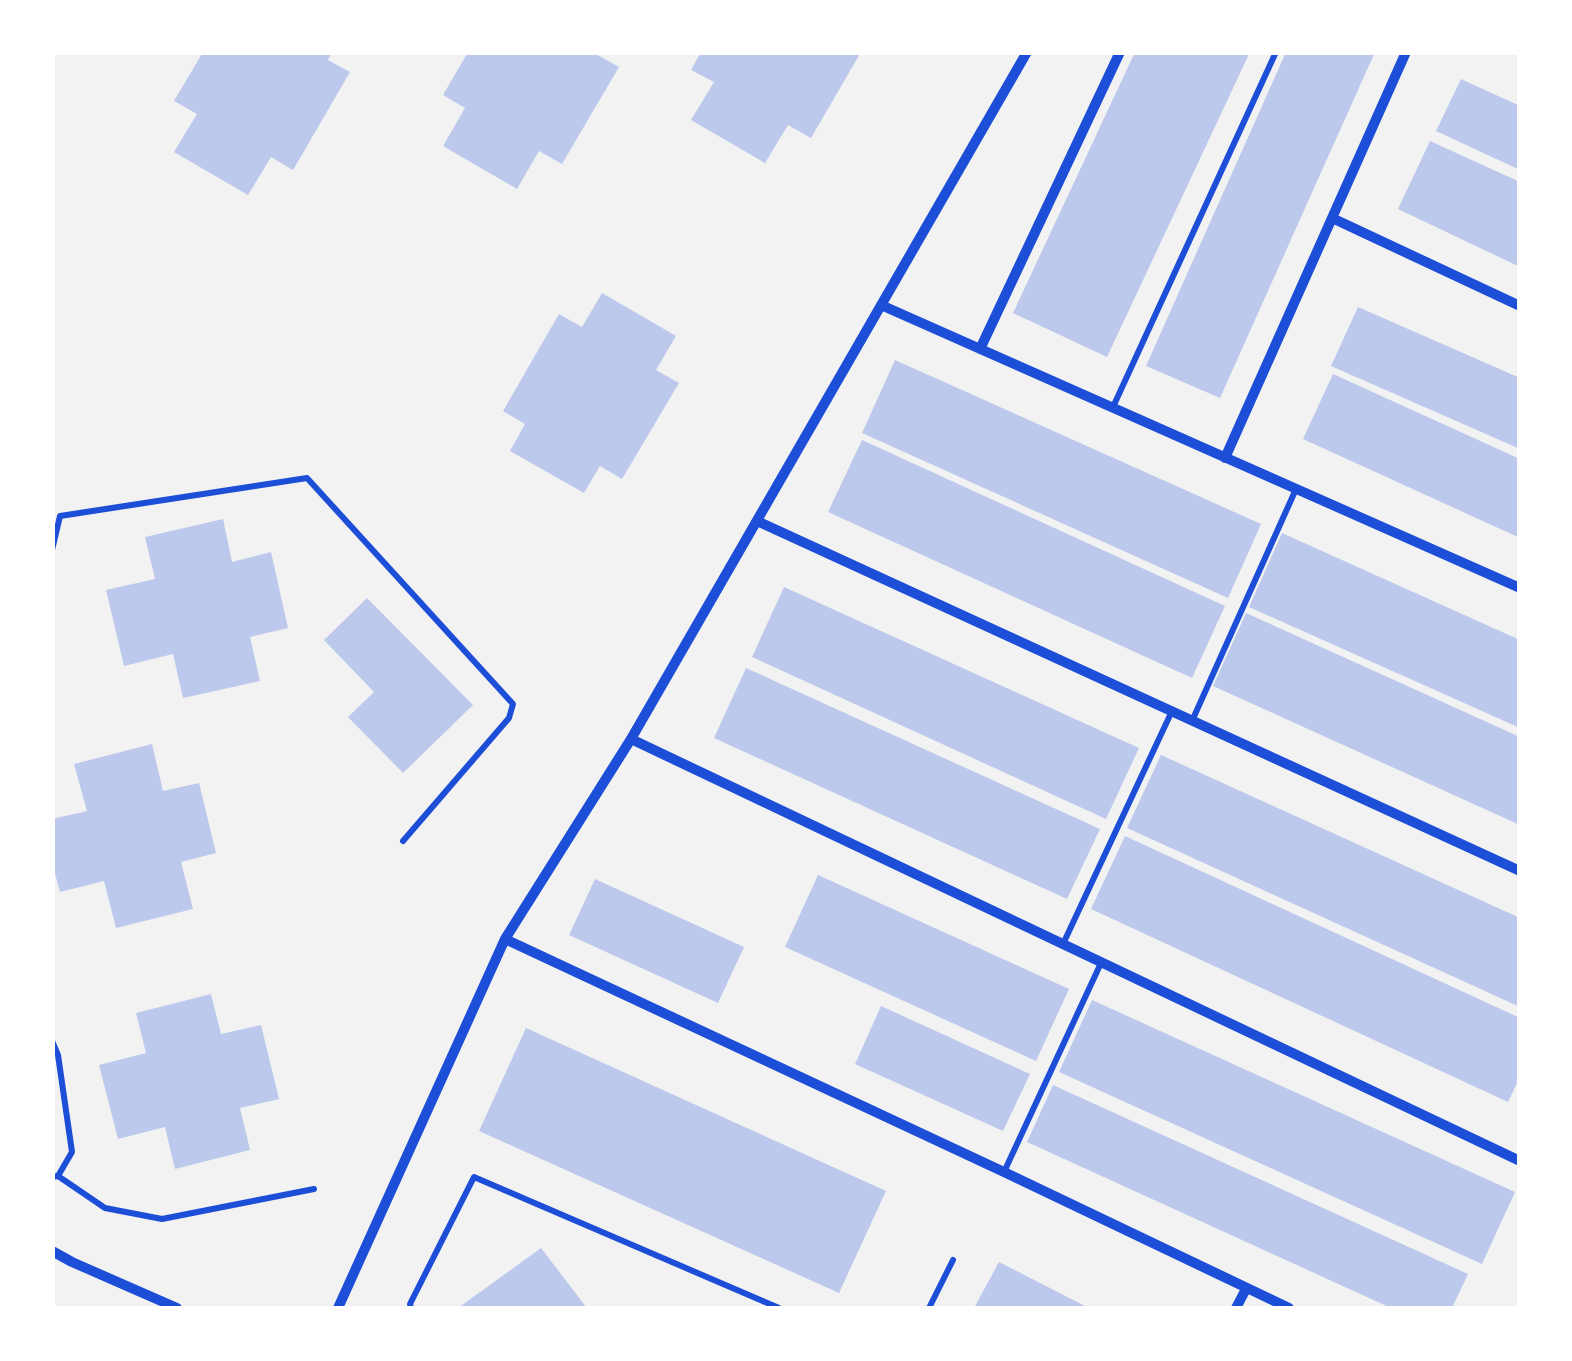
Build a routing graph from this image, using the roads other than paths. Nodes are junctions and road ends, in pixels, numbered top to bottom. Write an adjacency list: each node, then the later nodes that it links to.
1 (1027, 52): 6 (street)
2 (1120, 52): 8 (street)
3 (1276, 52): 9 (lane)
4 (1406, 52): 5 (street)
5 (1332, 218): 7 (street); 10 (street)
6 (882, 306): 8 (street); 12 (street)
7 (1520, 306)
8 (980, 349): 9 (street)
9 (1113, 408): 10 (street)
10 (1225, 458): 11 (street)
11 (1296, 489): 14 (street); 16 (lane)
12 (757, 520): 15 (street); 17 (street)
13 (52, 550): 18 (lane)
14 (1520, 588)
15 (1172, 712): 16 (street); 21 (lane)
16 (1192, 721): 19 (street)
17 (631, 739): 20 (street); 21 (street)
18 (403, 840)
19 (1520, 871)
20 (505, 939): 25 (street); 32 (street)
21 (1063, 945): 22 (street)
22 (1100, 963): 24 (street); 25 (lane)
23 (52, 1041): 26 (lane)
24 (1520, 1161)
25 (1004, 1172): 30 (street)
26 (55, 1177): 27 (lane)
27 (314, 1190)
28 (52, 1251): 31 (street)
29 (953, 1260): 35 (lane)
30 (1246, 1289): 36 (street); 37 (street)
31 (177, 1308)
32 (338, 1308)
33 (410, 1308): 34 (lane)
34 (779, 1308)
35 (928, 1308)
36 (1236, 1308)
37 (1289, 1308)

